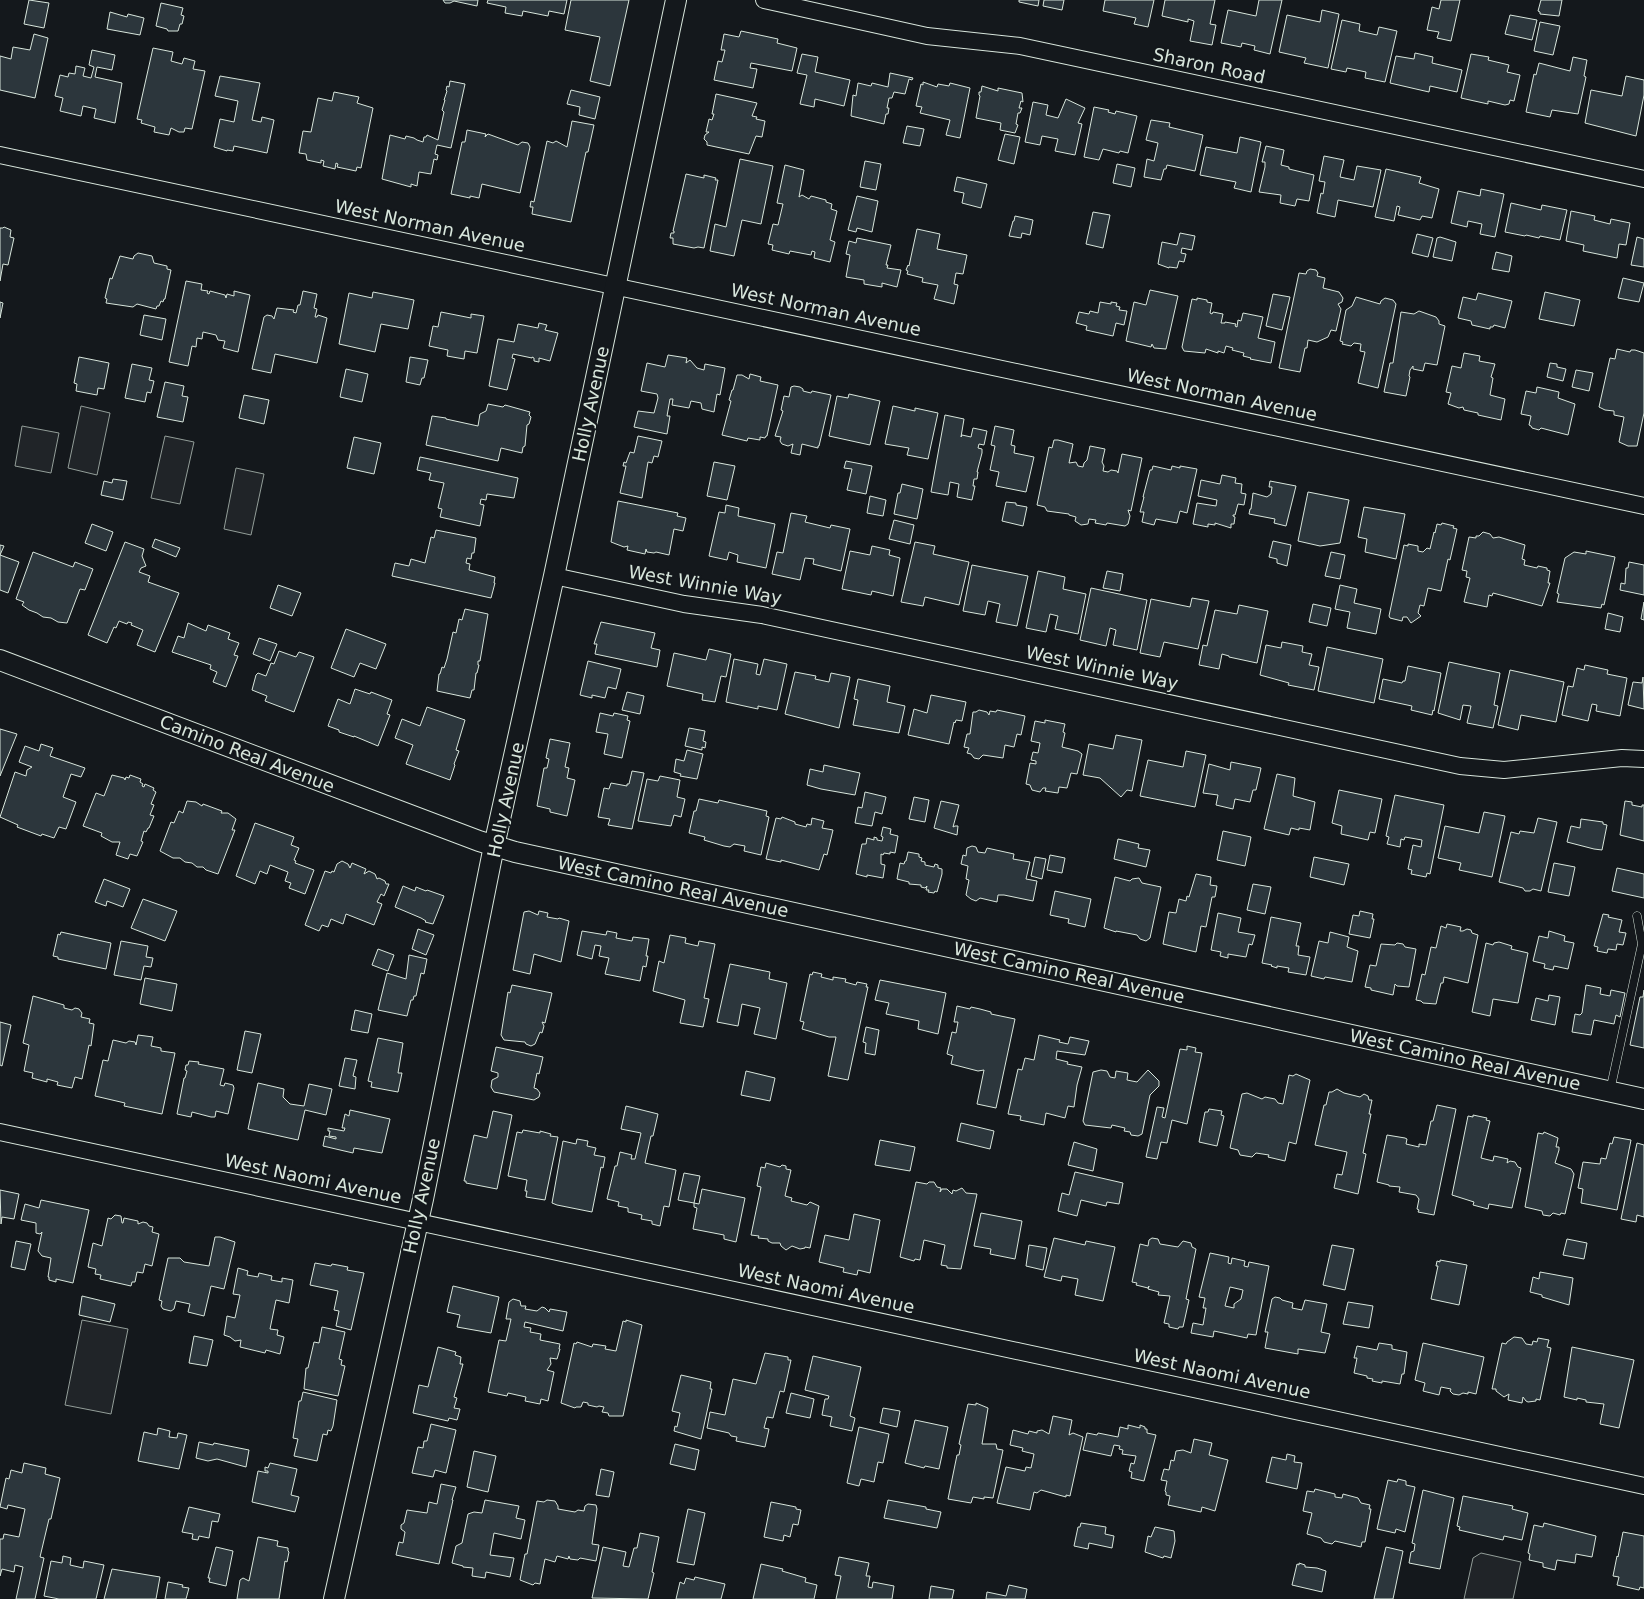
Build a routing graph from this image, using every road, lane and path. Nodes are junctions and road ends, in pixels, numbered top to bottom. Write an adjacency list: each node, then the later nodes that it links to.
1 (676, 0): 5 (street, Holly Avenue)
2 (764, 0): 4 (street, Sharon Road)
3 (0, 155): 5 (street, West Norman Avenue)
4 (1644, 179)
5 (616, 286): 6 (street, West Norman Avenue); 7 (street, Holly Avenue)
6 (1644, 506)
7 (554, 576): 9 (street, West Winnie Way); 10 (street, Holly Avenue)
8 (0, 660): 10 (street, Camino Real Avenue)
9 (1644, 758)
10 (494, 846): 12 (street, West Camino Real Avenue); 15 (street, Holly Avenue)
11 (1637, 916): 12 (lane)
12 (1610, 1092): 13 (street, West Camino Real Avenue)
13 (1644, 1099)
14 (0, 1132): 15 (street, West Naomi Avenue)
15 (417, 1222): 16 (street, West Naomi Avenue); 17 (street, Holly Avenue)
16 (1644, 1486)
17 (339, 1598)

